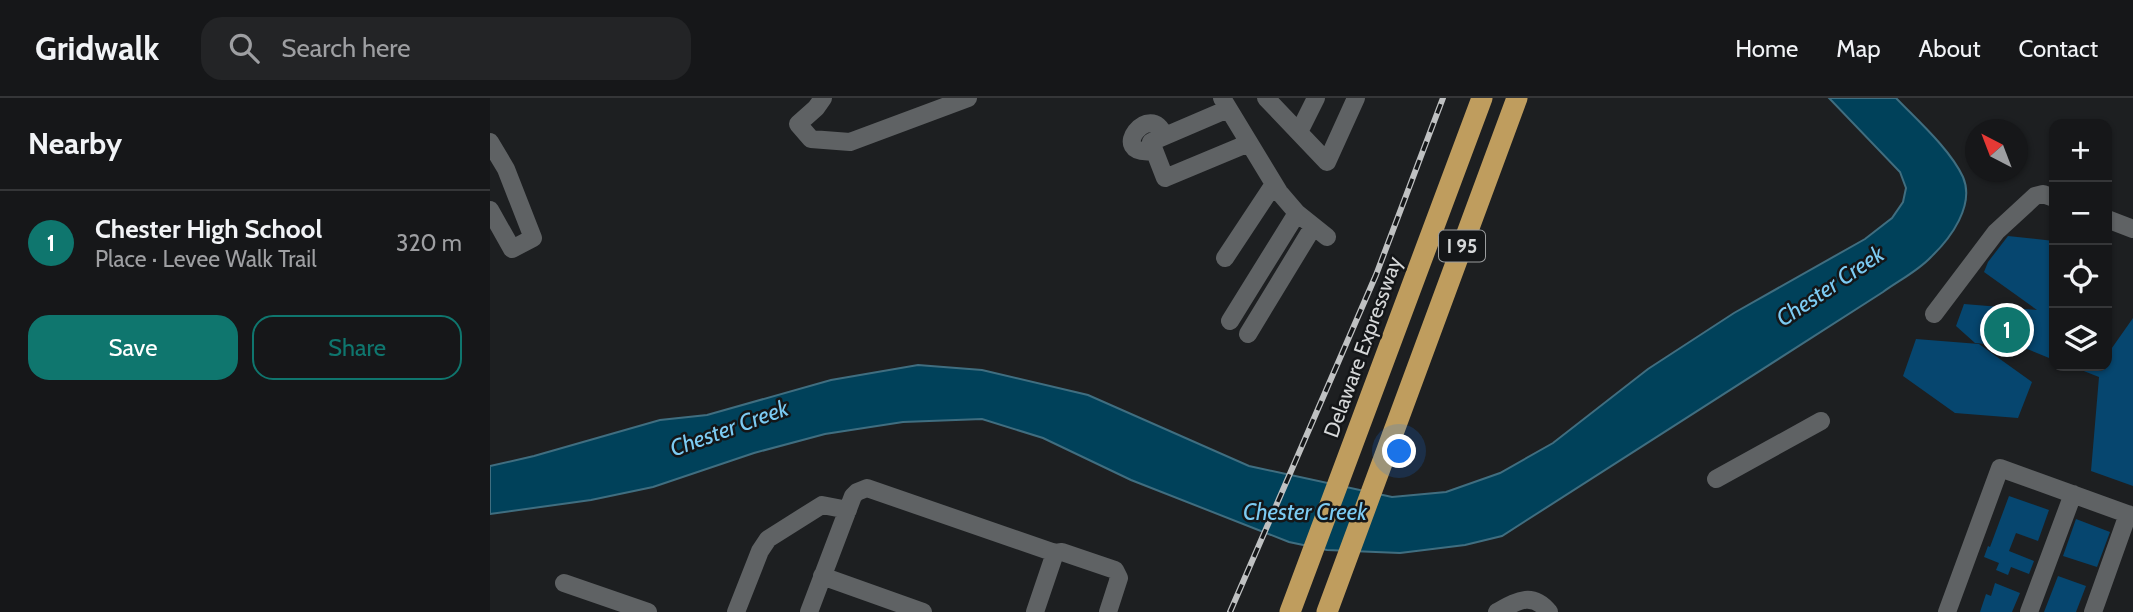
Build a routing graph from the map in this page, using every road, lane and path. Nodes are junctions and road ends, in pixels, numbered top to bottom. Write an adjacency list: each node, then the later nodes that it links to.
1 (823, 98): 8 (street)
2 (968, 98): 8 (street)
3 (1266, 98): 10 (street)
4 (1316, 98): 10 (street)
5 (1356, 98): 10 (street)
6 (1482, 98): 37 (highway, Delaware Expressway / I 95)
7 (1517, 98): 38 (highway, I 95)
8 (947, 102)
9 (1225, 103): 12 (street); 12 (street)
10 (1299, 132)
11 (490, 142): 15 (street)
12 (1249, 143): 13 (street)
13 (1274, 184): 16 (street); 19 (street)
14 (2049, 196): 20 (street)
15 (490, 210)
16 (1297, 213): 21 (street); 22 (street)
17 (2112, 221): 18 (street)
18 (2133, 229)
19 (1225, 258)
20 (1934, 314)
21 (1230, 321)
22 (1248, 334)
23 (1821, 421): 24 (street)
24 (1716, 480)
25 (2073, 494): 27 (street); 41 (street); 42 (street)
26 (848, 510): 28 (street); 29 (street); 32 (street)
27 (2131, 515): 43 (street)
28 (1055, 553): 35 (street); 36 (street)
29 (822, 576): 33 (street); 34 (street)
30 (564, 583): 31 (street)
31 (648, 612)
32 (736, 612)
33 (809, 612)
34 (923, 612)
35 (1035, 612)
36 (1108, 612)
37 (1290, 612)
38 (1327, 612)
39 (1497, 612): 40 (street)
40 (1549, 612)
41 (1947, 612)
42 (2029, 612)
43 (2092, 612)

